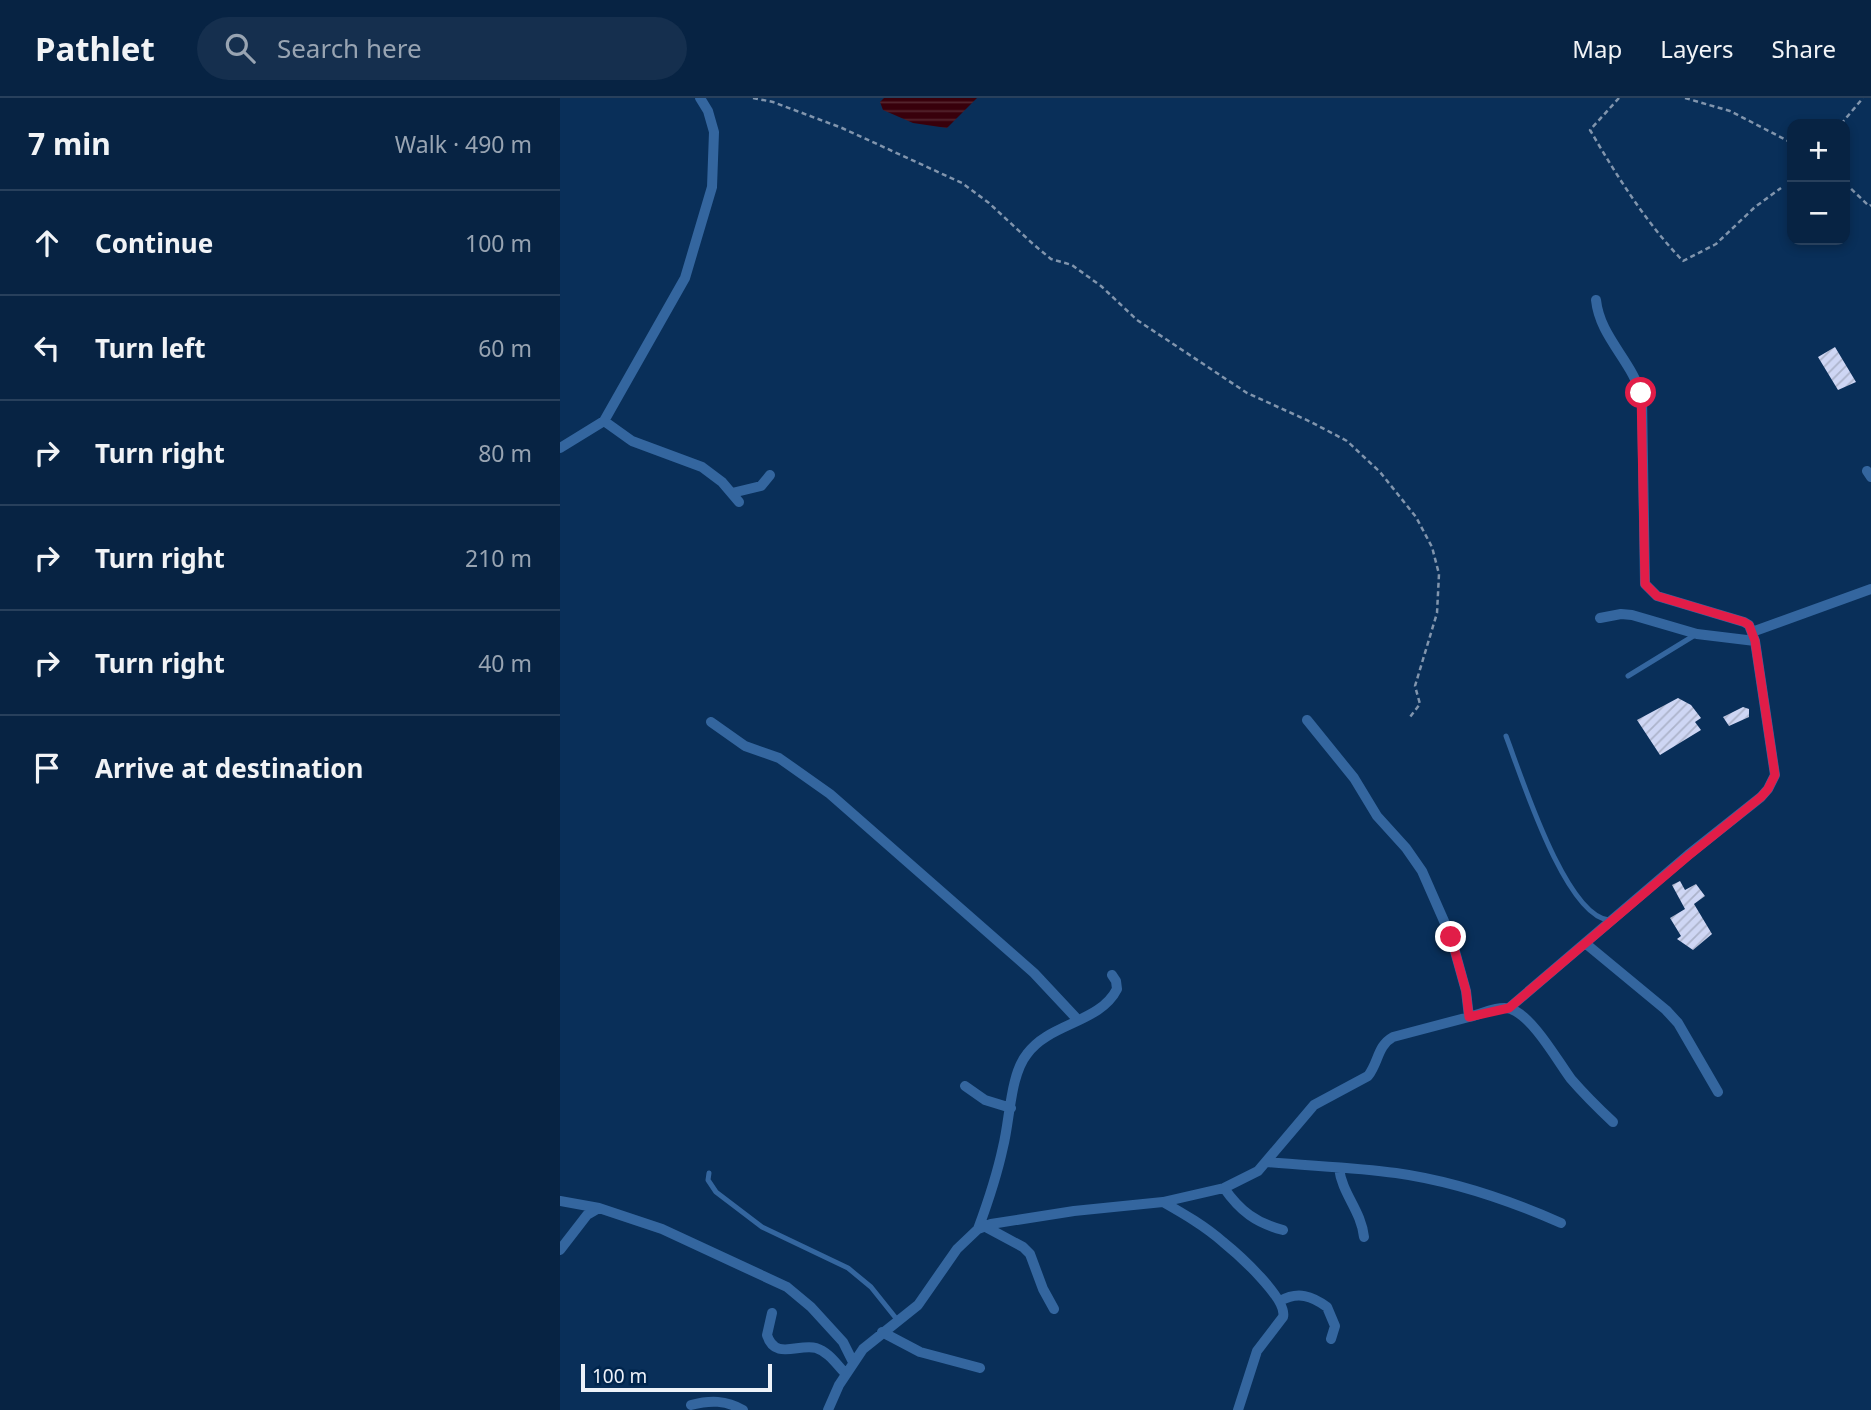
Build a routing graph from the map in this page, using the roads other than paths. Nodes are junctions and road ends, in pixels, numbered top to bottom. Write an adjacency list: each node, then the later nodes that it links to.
1 (700, 98): 3 (street)
2 (1596, 300): 9 (street)
3 (604, 421): 4 (street); 5 (street)
4 (560, 448)
5 (770, 475)
6 (1871, 589): 9 (street)
7 (1600, 618): 8 (street)
8 (1697, 634): 9 (street); 10 (lane)
9 (1754, 637): 14 (street)
10 (1628, 676)
11 (1307, 720): 18 (street)
12 (710, 722): 19 (street)
13 (1506, 736): 14 (lane)
14 (1612, 920): 15 (street)
15 (1585, 943): 17 (street); 21 (street)
16 (1112, 975): 19 (street)
17 (1509, 1008): 18 (street); 23 (street)
18 (1469, 1017): 24 (street)
19 (1077, 1019): 22 (street)
20 (965, 1086): 22 (street)
21 (1718, 1092)
22 (1011, 1108): 32 (street)
23 (1613, 1122)
24 (1266, 1162): 25 (street); 27 (street)
25 (1339, 1168): 31 (street); 34 (street)
26 (709, 1173): 39 (lane)
27 (1224, 1188): 29 (street); 33 (street)
28 (560, 1200): 30 (street)
29 (1163, 1202): 32 (street); 36 (street)
30 (599, 1208): 35 (street); 42 (street)
31 (1561, 1223)
32 (981, 1228): 37 (street); 39 (street)
33 (1283, 1230)
34 (1364, 1237)
35 (560, 1250)
36 (1280, 1301): 41 (street); 48 (street)
37 (1054, 1309)
38 (772, 1313): 44 (street)
39 (899, 1322): 40 (street)
40 (882, 1332): 42 (street); 43 (street)
41 (1331, 1339)
42 (853, 1362): 44 (street)
43 (980, 1368)
44 (846, 1374): 47 (street)
45 (691, 1405): 46 (street)
46 (743, 1410)
47 (828, 1410)
48 (1238, 1410)

